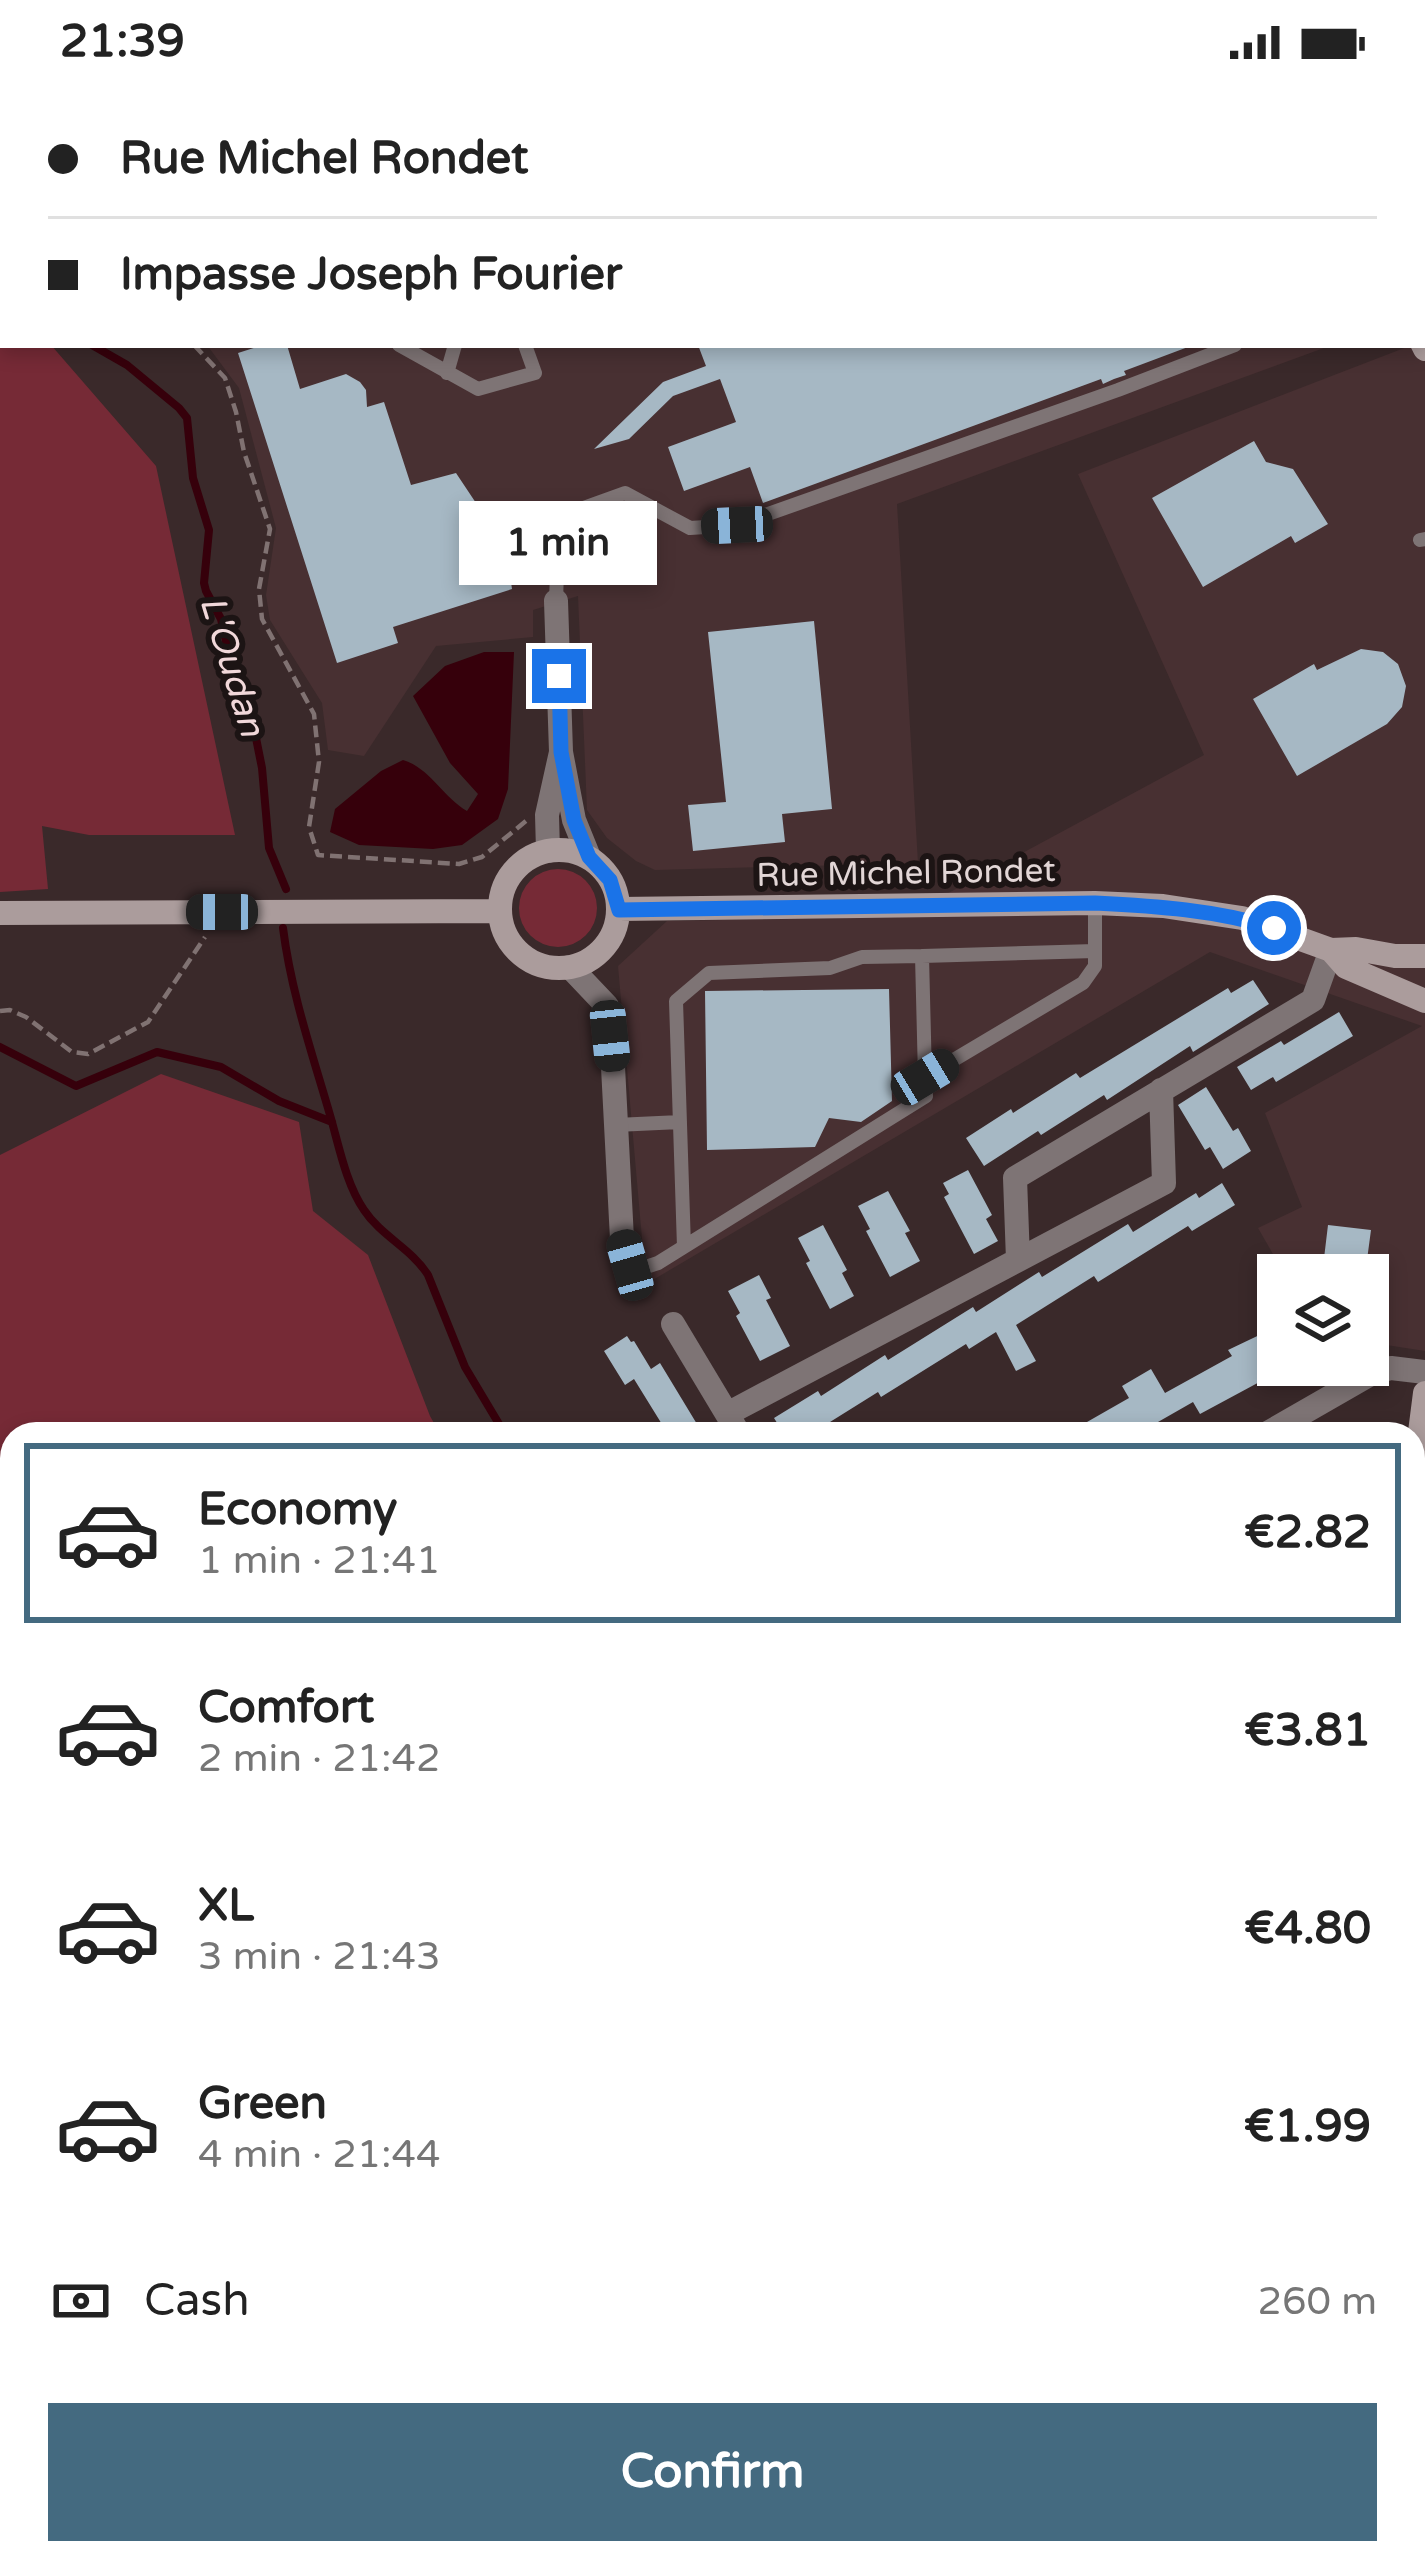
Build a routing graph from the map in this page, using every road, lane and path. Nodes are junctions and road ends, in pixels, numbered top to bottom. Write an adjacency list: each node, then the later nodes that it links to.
1 (197, 348): 9 (path)
2 (404, 348): 6 (lane)
3 (454, 348): 6 (lane)
4 (526, 348): 6 (lane)
5 (1227, 348): 7 (lane)
6 (447, 373)
7 (556, 601): 8 (street)
8 (561, 752): 9 (street); 11 (street)
9 (548, 815): 10 (street)
10 (548, 850): 11 (street); 14 (street)
11 (589, 857): 13 (street)
12 (1095, 903): 13 (street, Rue Michel Rondet); 17 (street, Rue Michel Rondet); 18 (lane)
13 (619, 910): 21 (street)
14 (500, 911): 15 (street); 21 (street)
15 (222, 912): 16 (street); 23 (path)
16 (0, 913)
17 (1331, 950): 20 (street, Rue Michel Rondet); 22 (street, Rue Michel Rondet); 25 (street)
18 (1095, 951): 19 (lane); 24 (lane)
19 (922, 956): 24 (lane); 26 (lane)
20 (1425, 956)
21 (570, 967): 27 (street)
22 (1425, 1000)
23 (0, 1011)
24 (925, 1077): 28 (lane)
25 (1161, 1090): 29 (street); 29 (street)
26 (680, 1122): 27 (lane); 28 (lane)
27 (616, 1125): 30 (street)
28 (684, 1247): 30 (lane)
29 (1018, 1260): 34 (street)
30 (630, 1265)
31 (673, 1324): 33 (street)
32 (1425, 1372): 35 (street)
33 (732, 1422)
34 (736, 1422)
35 (1287, 1422)

